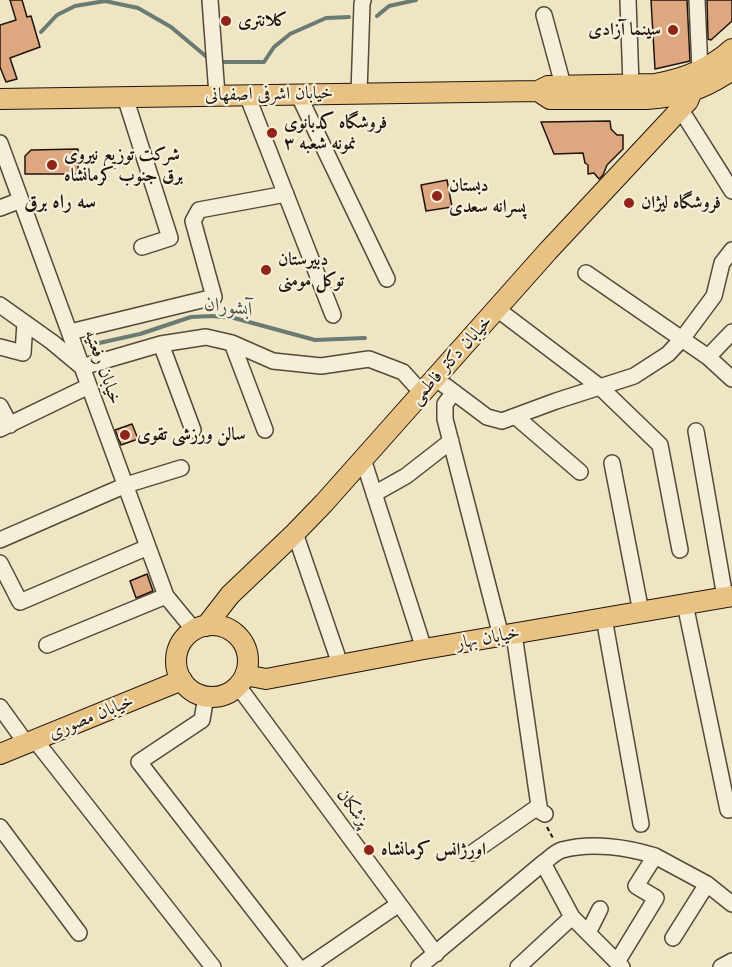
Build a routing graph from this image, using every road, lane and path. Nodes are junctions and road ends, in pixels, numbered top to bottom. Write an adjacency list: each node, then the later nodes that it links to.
1 (210, 0): 15 (street)
2 (628, 0): 12 (street)
3 (697, 0): 8 (street)
4 (366, 1): 13 (street)
5 (544, 15): 9 (street)
6 (732, 49): 8 (main road, خیابان اشرفی اصفهانی)
7 (732, 70): 11 (main road, خیابان اشرفی اصفهانی)
8 (700, 71): 12 (main road, خیابان اشرفی اصفهانی)
9 (564, 85): 10 (main road, خیابان اشرفی اصفهانی); 12 (main road, خیابان اشرفی اصفهانی)
10 (538, 91): 12 (main road, خیابان اشرفی اصفهانی); 13 (main road, خیابان اشرفی اصفهانی)
11 (692, 91): 12 (main road, خیابان اشرفی اصفهانی); 19 (main road, خیابان دکتر فاطمی)
12 (633, 92): 20 (main road)
13 (359, 93): 14 (main road, خیابان اشرفی اصفهانی)
14 (298, 94): 16 (main road, خیابان اشرفی اصفهانی); 29 (street)
15 (217, 95): 16 (main road, خیابان اشرفی اصفهانی); 17 (main road, خیابان اشرفی اصفهانی)
16 (247, 95): 23 (street)
17 (125, 97): 18 (main road, خیابان اشرفی اصفهانی); 26 (street)
18 (0, 99)
19 (681, 110): 20 (main road, خیابان دکتر فاطمی); 22 (street)
20 (657, 135): 31 (main road, خیابان دکتر فاطمی)
21 (0, 143): 24 (street, خیابان رفعتیه)
22 (732, 192)
23 (286, 194): 32 (street); 34 (street)
24 (21, 200): 25 (street); 34 (street, خیابان رفعتیه)
25 (0, 208)
26 (142, 247)
27 (732, 250): 36 (street)
28 (586, 273): 36 (street)
29 (387, 279)
30 (0, 305): 33 (street)
31 (496, 309): 42 (main road, خیابان دکتر فاطمی); 45 (street)
32 (333, 315)
33 (25, 323): 39 (street); 41 (street)
34 (70, 332): 41 (street, خیابان رفعتیه)
35 (732, 332): 40 (street)
36 (682, 339): 40 (street); 45 (street)
37 (232, 343): 38 (street); 47 (street); 52 (street)
38 (162, 344): 41 (street); 51 (street)
39 (0, 347)
40 (708, 357): 43 (street)
41 (82, 367): 44 (street, خیابان رفعتیه)
42 (435, 378): 46 (street); 47 (main road, خیابان دکتر فاطمی)
43 (732, 379)
44 (89, 386): 50 (street); 59 (street, خیابان رفعتیه)
45 (600, 387): 49 (street); 64 (street)
46 (454, 392): 49 (street); 54 (street)
47 (422, 393): 55 (main road, خیابان دکتر فاطمی)
48 (0, 406): 50 (street)
49 (515, 416): 58 (street)
50 (5, 427)
51 (193, 430)
52 (265, 430)
53 (696, 431): 67 (street)
54 (451, 441): 60 (street); 72 (street)
55 (363, 459): 60 (street); 61 (main road, خیابان دکتر فاطمی)
56 (612, 463): 69 (street)
57 (181, 468): 59 (street)
58 (580, 472)
59 (126, 485): 62 (street); 63 (street, خیابان رفعتیه)
60 (374, 494): 74 (street)
61 (295, 533): 71 (main road, خیابان دکتر فاطمی); 75 (street)
62 (0, 540)
63 (148, 546): 65 (street); 66 (street, خیابان رفعتیه)
64 (680, 550)
65 (0, 563)
66 (166, 596): 71 (street, خیابان رفعتیه); 73 (street)
67 (729, 597): 68 (main road, خیابان بهار)
68 (685, 604): 69 (main road, خیابان بهار); 82 (street)
69 (641, 612): 70 (main road, خیابان بهار)
70 (604, 618): 72 (main road, خیابان بهار); 84 (street)
71 (200, 628): 76 (main road); 77 (main road)
72 (507, 635): 74 (main road, خیابان بهار); 83 (street)
73 (47, 645)
74 (424, 649): 75 (main road, خیابان بهار)
75 (340, 664): 77 (main road, خیابان بهار)
76 (182, 680): 78 (main road); 80 (main road, خیابان مصوری)
77 (242, 681): 78 (main road); 91 (street, پزشکان)
78 (206, 696): 102 (street)
79 (0, 706): 80 (street)
80 (30, 742): 81 (main road, خیابان مصوری); 101 (street)
81 (0, 754)
82 (732, 809)
83 (541, 810): 86 (path); 87 (street)
84 (641, 824)
85 (0, 827): 95 (street)
86 (560, 850): 88 (street); 89 (street)
87 (472, 853)
88 (655, 856): 90 (street); 100 (street)
89 (543, 863): 94 (street); 98 (street)
90 (707, 884): 92 (street); 97 (street)
91 (399, 904): 98 (street, پزشکان); 103 (street)
92 (732, 904)
93 (600, 909): 96 (street)
94 (572, 917): 96 (street); 105 (street)
95 (79, 933)
96 (588, 933): 100 (street)
97 (672, 938)
98 (436, 954): 104 (street)
99 (732, 961): 106 (street)
100 (619, 964)
101 (213, 967)
102 (298, 967)
103 (307, 967)
104 (418, 967)
105 (518, 967)
106 (721, 967)

